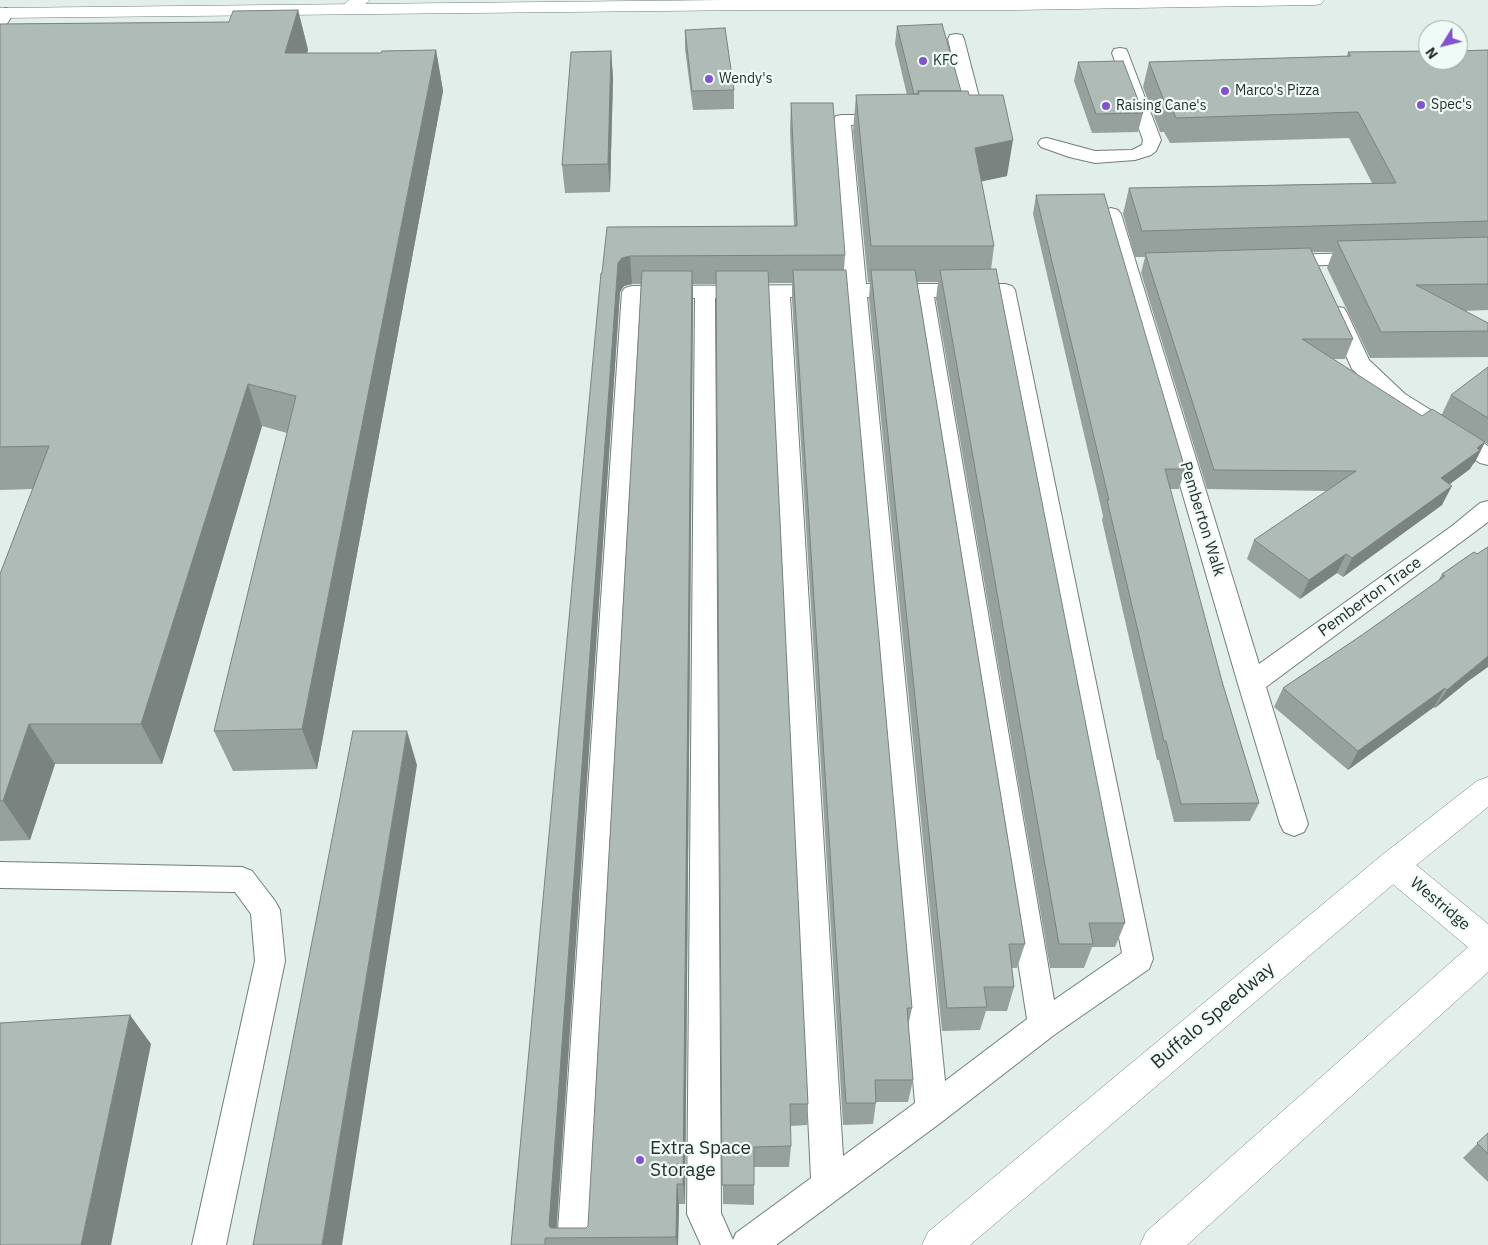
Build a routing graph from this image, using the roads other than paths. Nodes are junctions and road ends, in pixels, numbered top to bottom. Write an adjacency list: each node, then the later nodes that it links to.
1 (1315, 0): 2 (main road)
2 (968, 3): 3 (main road)
3 (355, 5): 4 (main road)
4 (2, 16)
5 (956, 39): 8 (lane)
6 (1120, 53): 9 (lane)
7 (899, 120): 14 (lane)
8 (957, 120)
9 (1046, 143)
10 (1111, 214): 20 (lane, Pemberton Walk)
11 (1379, 258): 13 (lane)
12 (1264, 261): 13 (lane)
13 (1320, 277): 18 (lane)
14 (856, 291): 15 (lane); 17 (lane); 28 (lane)
15 (924, 291): 27 (lane); 27 (lane)
16 (705, 292): 17 (lane); 31 (lane); 32 (lane)
17 (779, 292): 29 (lane)
18 (1488, 457)
19 (1488, 509): 20 (lane, Pemberton Trace)
20 (1251, 684): 22 (lane, Pemberton Walk)
21 (1488, 790): 23 (main road, Buffalo Speedway)
22 (1294, 824)
23 (1392, 865): 25 (main road, Westridge); 34 (main road, Buffalo Speedway)
24 (0, 875): 30 (lane)
25 (1488, 944)
26 (1488, 951): 35 (main road)
27 (1043, 1025): 28 (lane)
28 (932, 1110): 29 (lane)
29 (828, 1185): 33 (lane)
30 (209, 1245)
31 (574, 1245)
32 (718, 1245)
33 (748, 1245)
34 (941, 1245)
35 (1159, 1245)

